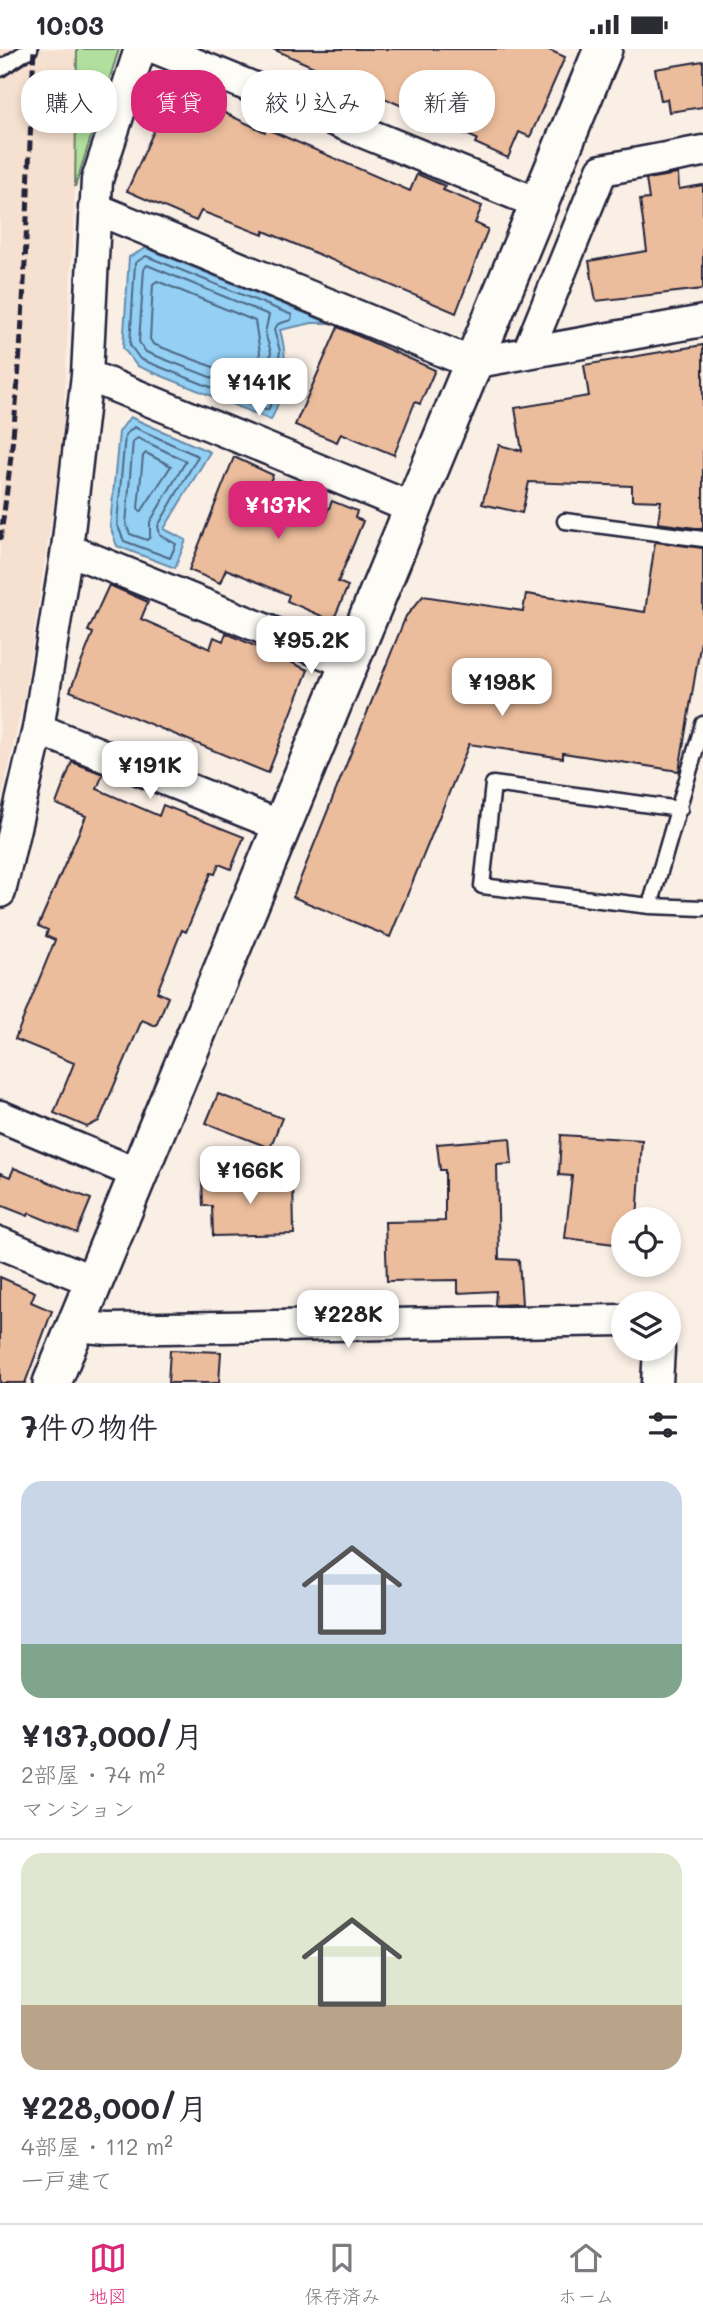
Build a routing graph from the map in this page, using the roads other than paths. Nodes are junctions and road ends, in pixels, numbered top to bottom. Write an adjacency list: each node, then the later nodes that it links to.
1 (30, 49): 5 (lane)
2 (140, 49): 9 (street)
3 (158, 49): 8 (street)
4 (604, 49): 8 (street)
5 (0, 69)
6 (703, 151): 7 (street)
7 (602, 170): 8 (street); 11 (street)
8 (546, 189): 12 (street)
9 (93, 208): 12 (street); 13 (street)
10 (703, 321): 11 (street)
11 (528, 352): 12 (street)
12 (472, 363): 14 (street)
13 (87, 375): 14 (street); 17 (street)
14 (412, 508): 18 (street)
15 (565, 521): 16 (lane)
16 (703, 539)
17 (67, 549): 18 (street); 20 (street)
18 (348, 663): 22 (street)
19 (703, 724): 21 (lane)
20 (38, 729): 22 (street); 23 (street)
21 (680, 809): 24 (lane); 24 (lane)
22 (281, 826): 27 (street)
23 (0, 892)
24 (650, 905): 25 (lane)
25 (703, 908)
26 (0, 1116): 27 (street)
27 (138, 1174): 29 (street)
28 (0, 1243): 29 (street)
29 (93, 1281): 31 (street)
30 (611, 1320): 31 (street)
31 (75, 1327): 33 (street)
32 (658, 1361): 34 (street)
33 (52, 1383)
34 (657, 1383)

